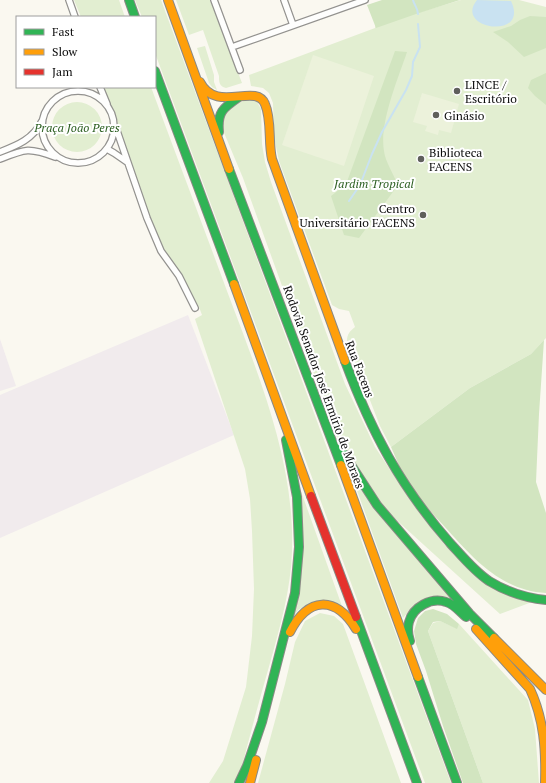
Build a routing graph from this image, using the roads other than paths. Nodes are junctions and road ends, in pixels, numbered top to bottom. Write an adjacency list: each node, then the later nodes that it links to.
1 (69, 0): 7 (street)
2 (129, 0): 8 (main road)
3 (168, 0): 12 (main road, Rodovia Senador José Ermírio de Moraes)
4 (214, 0): 10 (street)
5 (284, 0): 9 (street)
6 (362, 0): 9 (street)
7 (75, 16)
8 (135, 16)
9 (293, 25): 10 (street)
10 (232, 47): 11 (street)
11 (240, 70)
12 (194, 73): 16 (main road, Rua Facens); 20 (main road, Rodovia Senador José Ermírio de Moraes)
13 (156, 74): 27 (main road)
14 (100, 88): 17 (street)
15 (83, 89): 17 (street); 18 (street)
16 (239, 97): 20 (main road); 29 (main road, Rua Facens)
17 (108, 106): 19 (street)
18 (43, 119): 22 (street); 23 (street)
19 (114, 122): 21 (street); 25 (street)
20 (220, 145): 28 (main road, Rodovia Senador José Ermírio de Moraes)
21 (107, 150): 23 (street); 25 (street)
22 (0, 152)
23 (60, 158): 24 (street)
24 (0, 159)
25 (127, 162): 26 (street)
26 (195, 308)
27 (282, 412): 30 (main road); 33 (main road)
28 (322, 415): 31 (main road, Rodovia Senador José Ermírio de Moraes); 32 (main road)
29 (546, 600)
30 (372, 662): 34 (main road); 35 (main road)
31 (419, 680): 36 (main road, Rodovia Senador José Ermírio de Moraes); 37 (main road)
32 (546, 690)
33 (239, 783)
34 (250, 783)
35 (417, 783)
36 (457, 783)
37 (545, 783)

